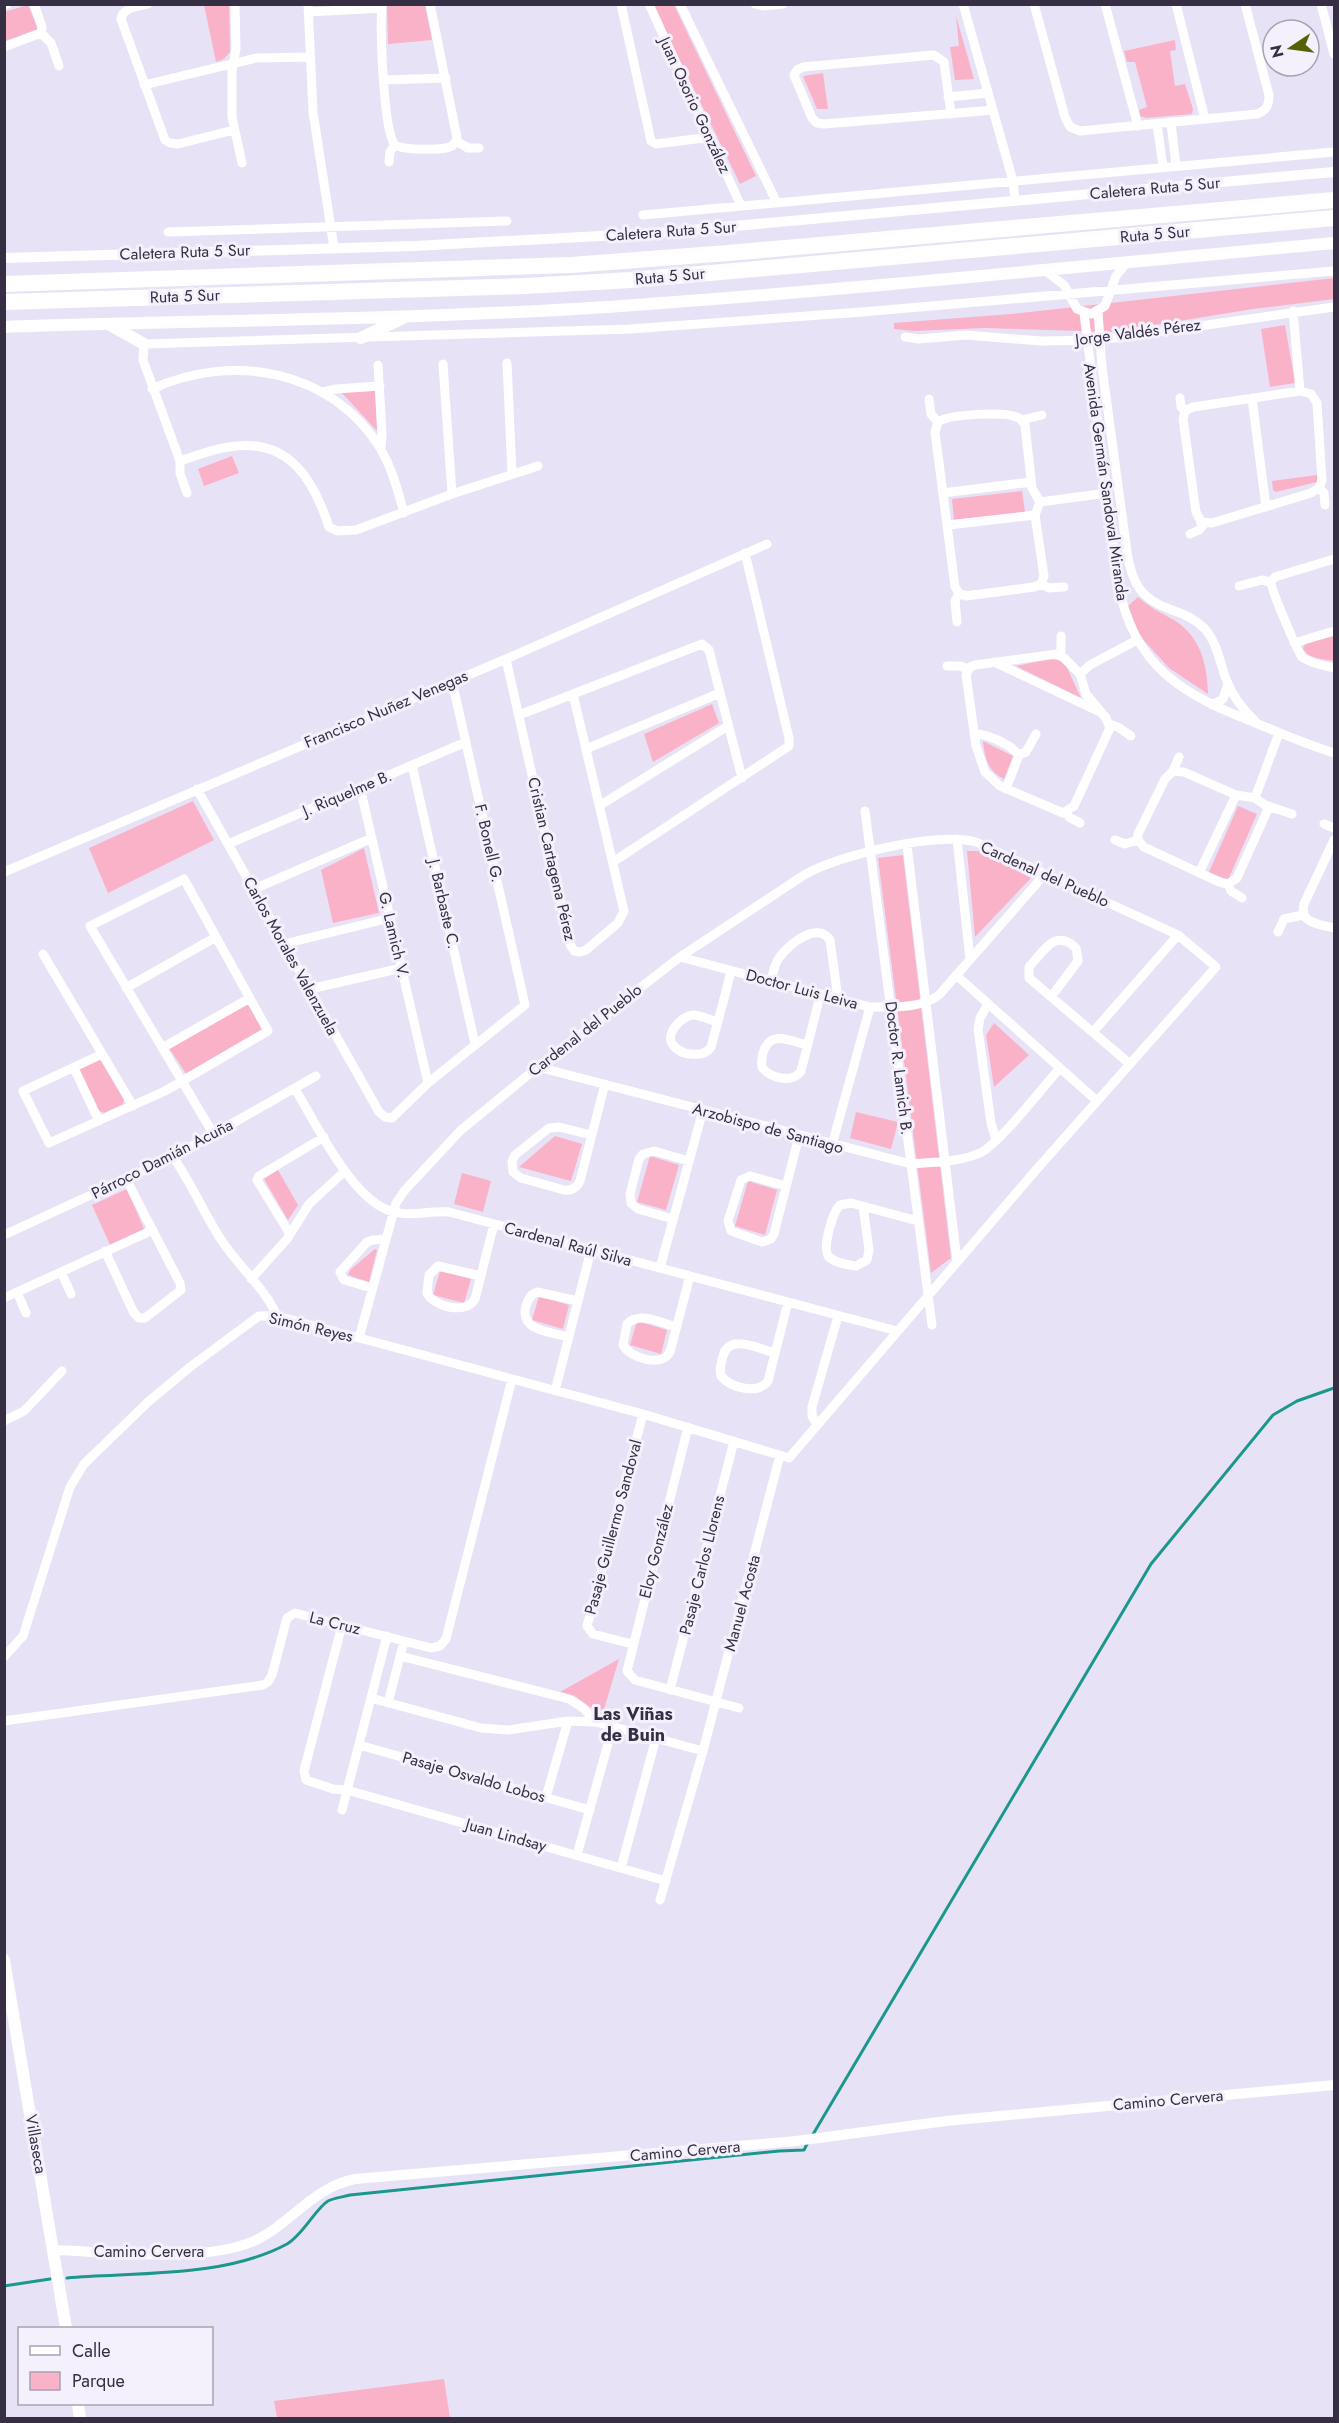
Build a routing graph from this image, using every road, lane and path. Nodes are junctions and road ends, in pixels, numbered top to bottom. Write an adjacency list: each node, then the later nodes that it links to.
1 (34, 4): 18 (street)
2 (148, 4): 26 (street)
3 (235, 4): 22 (street)
4 (430, 4): 24 (street)
5 (649, 4): 36 (street, Juan Osorio González)
6 (680, 4): 49 (street, Juan Osorio González)
7 (783, 4): 14 (street)
8 (963, 4): 27 (street)
9 (1034, 4): 34 (street)
10 (1105, 4): 34 (street)
11 (1176, 4): 31 (street)
12 (1245, 4): 31 (street)
13 (1321, 4): 20 (street)
14 (755, 5)
15 (382, 6): 17 (street); 25 (street)
16 (623, 6): 36 (street)
17 (308, 8): 21 (street)
18 (41, 33): 19 (street); 23 (street)
19 (4, 47)
20 (1335, 54)
21 (309, 57): 22 (street); 55 (street)
22 (235, 62): 26 (street); 35 (street)
23 (59, 66)
24 (446, 78): 25 (street); 37 (street)
25 (384, 80): 38 (street)
26 (144, 85): 35 (street)
27 (987, 93): 28 (street); 29 (street)
28 (948, 97): 30 (street); 30 (street)
29 (992, 110): 30 (street); 46 (street)
30 (951, 114)
31 (1204, 119): 32 (street)
32 (1171, 123): 33 (street); 43 (street)
33 (1157, 124): 34 (street); 44 (street)
34 (1138, 126)
35 (234, 130): 42 (street)
36 (711, 137): 50 (street, Juan Osorio González)
37 (456, 141): 38 (street); 39 (street)
38 (395, 145): 41 (street)
39 (479, 148)
40 (1335, 152): 43 (street)
41 (389, 162)
42 (242, 163)
43 (1176, 166): 44 (street)
44 (1163, 167): 46 (street)
45 (1335, 172): 48 (street, Caletera Ruta 5 Sur)
46 (1012, 181): 48 (street); 49 (street)
47 (1335, 200): 64 (highway, Ruta 5 Sur)
48 (1015, 201): 57 (street, Caletera Ruta 5 Sur)
49 (777, 202): 50 (street)
50 (741, 206): 51 (street)
51 (655, 214): 52 (street); 57 (street)
52 (643, 215)
53 (1335, 218): 67 (highway, Ruta 5 Sur)
54 (507, 221): 55 (street)
55 (332, 226): 56 (street); 59 (street)
56 (168, 232)
57 (657, 233): 59 (street, Caletera Ruta 5 Sur)
58 (1335, 243): 61 (main road)
59 (334, 248): 60 (street, Caletera Ruta 5 Sur)
60 (4, 258)
61 (1128, 261): 62 (main road); 65 (street)
62 (1043, 269): 66 (street); 72 (main road)
63 (1335, 271): 65 (street)
64 (4, 284)
65 (1111, 290): 66 (street); 70 (street)
66 (1069, 294): 71 (street); 76 (street)
67 (4, 302)
68 (1335, 307): 69 (street, Jorge Valdés Pérez)
69 (1293, 311): 77 (street, Jorge Valdés Pérez); 85 (street)
70 (1098, 312): 71 (street); 77 (street, Avenida Germán Sandoval Miranda)
71 (1084, 313): 78 (street, Avenida Germán Sandoval Miranda)
72 (408, 315): 73 (main road); 76 (main road)
73 (107, 323): 74 (main road); 79 (main road)
74 (4, 327)
75 (906, 337): 78 (street, Jorge Valdés Pérez)
76 (361, 338): 79 (street)
77 (1100, 340): 78 (street, Jorge Valdés Pérez); 94 (street, Avenida Germán Sandoval Miranda)
78 (1087, 341): 95 (street, Avenida Germán Sandoval Miranda)
79 (144, 344): 84 (street)
80 (507, 363): 99 (street)
81 (443, 364): 104 (street)
82 (378, 365): 83 (street)
83 (380, 387): 86 (street); 96 (street)
84 (152, 389): 86 (street); 97 (street)
85 (1300, 391): 88 (street); 101 (street)
86 (323, 392): 96 (street)
87 (1180, 398): 90 (street)
88 (1252, 398): 90 (street); 108 (street)
89 (929, 399): 93 (street)
90 (1185, 411): 111 (street)
91 (1042, 415): 92 (street)
92 (1022, 420): 93 (street); 100 (street)
93 (938, 422): 103 (street)
94 (1111, 432): 95 (street); 121 (street, Avenida Germán Sandoval Miranda)
95 (1100, 434): 105 (street, Avenida Germán Sandoval Miranda)
96 (381, 450): 109 (street)
97 (180, 461): 102 (street); 109 (street)
98 (538, 466): 99 (street)
99 (512, 473): 104 (street)
100 (1031, 482): 103 (street); 106 (street)
101 (1320, 488): 107 (street); 108 (street)
102 (187, 493)
103 (943, 493): 112 (street)
104 (452, 494): 109 (street)
105 (1107, 494): 106 (street); 123 (street, Avenida Germán Sandoval Miranda)
106 (1040, 502): 110 (street)
107 (1325, 505)
108 (1266, 507): 111 (street)
109 (404, 513)
110 (1035, 515): 112 (street); 118 (street)
111 (1205, 523): 113 (street)
112 (948, 525): 122 (street)
113 (1190, 534)
114 (767, 544): 115 (street, Francisco Nuñez Venegas)
115 (746, 554): 130 (street, Francisco Nuñez Venegas); 159 (street)
116 (1335, 559): 117 (street)
117 (1271, 582): 119 (street); 128 (street)
118 (1041, 584): 120 (street); 122 (street)
119 (1239, 586)
120 (1064, 587)
121 (1139, 590): 123 (street); 139 (street, Avenida Germán Sandoval Miranda)
122 (959, 593): 124 (street)
123 (1121, 599): 127 (street, Avenida Germán Sandoval Miranda)
124 (957, 622)
125 (1335, 631): 128 (street)
126 (1061, 636): 129 (street)
127 (1137, 640): 137 (street); 143 (street, Avenida Germán Sandoval Miranda)
128 (1294, 643): 134 (street)
129 (1061, 655): 131 (street); 137 (street)
130 (506, 658): 138 (street, Francisco Nuñez Venegas); 144 (street, Cristian Cartagena Pérez)
131 (1017, 659): 132 (street); 136 (street)
132 (994, 662): 135 (street); 136 (street)
133 (947, 666): 135 (street)
134 (1335, 668)
135 (968, 670): 149 (street)
136 (1013, 671): 142 (street)
137 (1080, 674): 142 (street)
138 (452, 681): 152 (street, F. Bonell G.); 161 (street, Francisco Nuñez Venegas)
139 (1228, 684): 143 (street); 146 (street, Avenida Germán Sandoval Miranda)
140 (720, 693): 141 (street); 147 (street); 153 (street)
141 (573, 694): 144 (street); 153 (street, Cristian Cartagena Pérez)
142 (1084, 700): 145 (street)
143 (1212, 705): 146 (street, Avenida Germán Sandoval Miranda)
144 (519, 716): 181 (street, Cristian Cartagena Pérez)
145 (1109, 724): 151 (street); 168 (street)
146 (1259, 724): 148 (street, Avenida Germán Sandoval Miranda)
147 (728, 726): 159 (street); 165 (street)
148 (1279, 733): 154 (street, Avenida Germán Sandoval Miranda); 164 (street)
149 (974, 734): 155 (street); 162 (street)
150 (1036, 734): 155 (street)
151 (1131, 736)
152 (466, 742): 157 (street, J. Riquelme B.); 214 (street, F. Bonell G.)
153 (586, 749): 165 (street, Cristian Cartagena Pérez)
154 (1335, 753)
155 (1019, 755): 162 (street)
156 (1179, 757): 158 (street)
157 (412, 765): 160 (street, J. Riquelme B.); 214 (street, J. Barbaste C.)
158 (1173, 771): 163 (street); 176 (street)
159 (742, 778): 181 (street)
160 (360, 787): 173 (street, G. Lamich V.); 178 (street, J. Riquelme B.)
161 (197, 789): 178 (street, Carlos Morales Valenzuela); 182 (street, Francisco Nuñez Venegas)
162 (1006, 789): 168 (street)
163 (1236, 795): 164 (street); 184 (street)
164 (1256, 798): 166 (street)
165 (599, 806): 181 (street, Cristian Cartagena Pérez)
166 (1269, 807): 169 (street); 185 (street)
167 (865, 811): 180 (street, Doctor R. Lamich B.)
168 (1066, 812): 170 (street)
169 (1292, 814)
170 (1080, 823)
171 (1324, 824): 172 (street)
172 (1335, 828)
173 (372, 838): 186 (street); 189 (street, G. Lamich V.)
174 (957, 839): 179 (street, Cardenal del Pueblo); 183 (street, Cardenal del Pueblo); 197 (street)
175 (1115, 840): 176 (street)
176 (1138, 840): 184 (street)
177 (1335, 840): 188 (street)
178 (228, 844): 186 (street, Carlos Morales Valenzuela)
179 (907, 845): 180 (street, Cardenal del Pueblo); 208 (street)
180 (871, 851): 196 (street, Cardenal del Pueblo); 211 (street, Doctor R. Lamich B.)
181 (613, 862)
182 (4, 872)
183 (1045, 873): 192 (street, Cardenal del Pueblo); 197 (street)
184 (1199, 873): 185 (street)
185 (1228, 884): 187 (street)
186 (254, 889): 194 (street, Carlos Morales Valenzuela)
187 (1242, 898)
188 (1303, 915): 190 (street); 191 (street)
189 (390, 918): 194 (street); 198 (street, G. Lamich V.)
190 (1335, 928)
191 (1278, 932)
192 (1178, 935): 213 (street); 218 (street, Cardenal del Pueblo)
193 (216, 937): 202 (street); 202 (street); 206 (street)
194 (284, 944): 203 (street, Carlos Morales Valenzuela)
195 (43, 954): 217 (street)
196 (680, 957): 199 (street, Doctor Luis Leiva); 219 (street, Cardenal del Pueblo)
197 (970, 959): 200 (street)
198 (402, 968): 203 (street); 224 (street, G. Lamich V.)
199 (731, 971): 201 (street, Doctor Luis Leiva); 212 (street)
200 (956, 975): 208 (street); 209 (street)
201 (771, 981): 204 (street, Doctor Luis Leiva); 207 (street)
202 (126, 988): 216 (street)
203 (310, 989): 224 (street, Carlos Morales Valenzuela)
204 (821, 994): 207 (street, Doctor Luis Leiva); 215 (street)
205 (1051, 997): 205 (street); 213 (street)
206 (250, 998): 216 (street); 223 (street)
207 (838, 999): 210 (street, Doctor Luis Leiva)
208 (926, 1002): 211 (street, Doctor Luis Leiva); 239 (street)
209 (988, 1004): 221 (street); 235 (street)
210 (870, 1007): 211 (street, Doctor Luis Leiva); 236 (street)
211 (891, 1007): 240 (street, Doctor R. Lamich B.)
212 (718, 1022): 212 (street)
213 (1093, 1032): 218 (street)
214 (475, 1044): 224 (street)
215 (807, 1045): 215 (street)
216 (162, 1048): 223 (street)
217 (102, 1054): 220 (street); 228 (street)
218 (1130, 1064): 227 (street, Cardenal del Pueblo)
219 (538, 1067): 225 (street, Arzobispo de Santiago); 245 (street, Cardenal del Pueblo)
220 (74, 1068): 230 (street); 230 (street)
221 (1060, 1068): 227 (street); 235 (street, Arzobispo de Santiago)
222 (316, 1076): 226 (street, Párroco Damián Acuña)
223 (182, 1082): 228 (street); 231 (street)
224 (429, 1083)
225 (605, 1084): 229 (street, Arzobispo de Santiago); 232 (street)
226 (295, 1089): 231 (street, Párroco Damián Acuña); 234 (street, Cardenal Raúl Silva)
227 (1096, 1101): 255 (street, Cardenal del Pueblo)
228 (133, 1106): 230 (street)
229 (703, 1110): 233 (street, Arzobispo de Santiago); 238 (street)
230 (99, 1121)
231 (214, 1134): 237 (street, Párroco Damián Acuña)
232 (591, 1135): 232 (street)
233 (799, 1136): 236 (street, Arzobispo de Santiago); 243 (street)
234 (324, 1137): 241 (street, Cardenal Raúl Silva); 250 (street)
235 (996, 1140): 239 (street, Arzobispo de Santiago)
236 (832, 1144): 240 (street, Arzobispo de Santiago)
237 (173, 1157): 242 (street, Párroco Damián Acuña); 260 (street)
238 (689, 1161): 246 (street); 246 (street)
239 (945, 1161): 240 (street, Arzobispo de Santiago); 255 (street)
240 (911, 1164): 247 (street, Doctor R. Lamich B.)
241 (345, 1171): 245 (street, Cardenal Raúl Silva); 250 (street)
242 (126, 1179): 249 (street); 251 (street, Párroco Damián Acuña)
243 (786, 1186): 243 (street)
244 (863, 1206): 244 (street); 247 (street)
245 (393, 1212): 248 (street, Cardenal Raúl Silva); 252 (street, Cardenal del Pueblo)
246 (673, 1219): 256 (street)
247 (918, 1221): 264 (street, Doctor R. Lamich B.)
248 (494, 1224): 253 (street, Cardenal Raúl Silva); 258 (street)
249 (153, 1230): 254 (street); 254 (street)
250 (290, 1234): 260 (street)
251 (4, 1235)
252 (385, 1239): 261 (street, Cardenal del Pueblo); 261 (street)
253 (591, 1250): 256 (street, Cardenal Raúl Silva); 266 (street)
254 (105, 1251): 257 (street)
255 (957, 1261): 264 (street, Cardenal del Pueblo)
256 (660, 1268): 259 (street, Cardenal Raúl Silva)
257 (61, 1272): 262 (street); 263 (street)
258 (481, 1276): 258 (street)
259 (690, 1276): 267 (street, Cardenal Raúl Silva); 272 (street)
260 (251, 1279): 269 (street)
261 (372, 1288): 275 (street, Cardenal del Pueblo)
262 (17, 1292): 265 (street); 268 (street)
263 (71, 1294)
264 (928, 1294): 271 (street, Doctor R. Lamich B.); 273 (street, Cardenal del Pueblo)
265 (4, 1298)
266 (578, 1301): 274 (street); 274 (street)
267 (788, 1302): 270 (street, Cardenal Raúl Silva); 276 (street)
268 (26, 1313)
269 (277, 1316): 275 (street, Simón Reyes); 291 (street, Simón Reyes)
270 (838, 1316): 273 (street, Cardenal Raúl Silva); 282 (street)
271 (932, 1325)
272 (676, 1327): 272 (street)
273 (897, 1331): 282 (street, Cardenal del Pueblo)
274 (569, 1337): 279 (street)
275 (359, 1338): 278 (street, Simón Reyes)
276 (775, 1353): 276 (street)
277 (62, 1371): 281 (street)
278 (513, 1379): 279 (street, Simón Reyes); 288 (street, La Cruz)
279 (555, 1391): 280 (street, Simón Reyes)
280 (643, 1414): 283 (street, Simón Reyes); 289 (street, Pasaje Guillermo Sandoval)
281 (4, 1421)
282 (818, 1424): 285 (street, Cardenal del Pueblo)
283 (688, 1427): 284 (street, Simón Reyes); 289 (street, Eloy González)
284 (734, 1441): 285 (street, Simón Reyes); 292 (street, Pasaje Carlos Llorens)
285 (784, 1456): 295 (street, Manuel Acosta)
286 (342, 1625): 287 (street, La Cruz); 297 (street, La Cruz); 304 (street, Juan Lindsay)
287 (387, 1636): 288 (street, La Cruz); 293 (street)
288 (404, 1641): 290 (street)
289 (632, 1644): 292 (street, Eloy González)
290 (400, 1656): 294 (street); 299 (street)
291 (4, 1657)
292 (670, 1690): 295 (street)
293 (371, 1698): 294 (street); 302 (street)
294 (388, 1702): 298 (street)
295 (716, 1702): 296 (street); 303 (street, Manuel Acosta)
296 (739, 1708)
297 (4, 1720)
298 (568, 1721): 299 (street); 305 (street)
299 (596, 1722): 300 (street)
300 (613, 1726): 301 (street); 306 (street)
301 (656, 1738): 303 (street); 309 (street)
302 (359, 1745): 304 (street); 305 (street, Pasaje Osvaldo Lobos)
303 (703, 1751): 310 (street, Manuel Acosta)
304 (347, 1790): 307 (street); 308 (street, Juan Lindsay)
305 (546, 1797): 306 (street, Pasaje Osvaldo Lobos)
306 (590, 1809): 308 (street)
307 (342, 1810)
308 (577, 1855): 309 (street, Juan Lindsay)
309 (621, 1868): 310 (street, Juan Lindsay)
310 (666, 1881): 311 (street, Manuel Acosta)
311 (660, 1900)
312 (4, 1960): 314 (main road, Villaseca)
313 (1335, 2085): 314 (street, Camino Cervera)
314 (54, 2250): 315 (main road, Villaseca)
315 (66, 2327)

